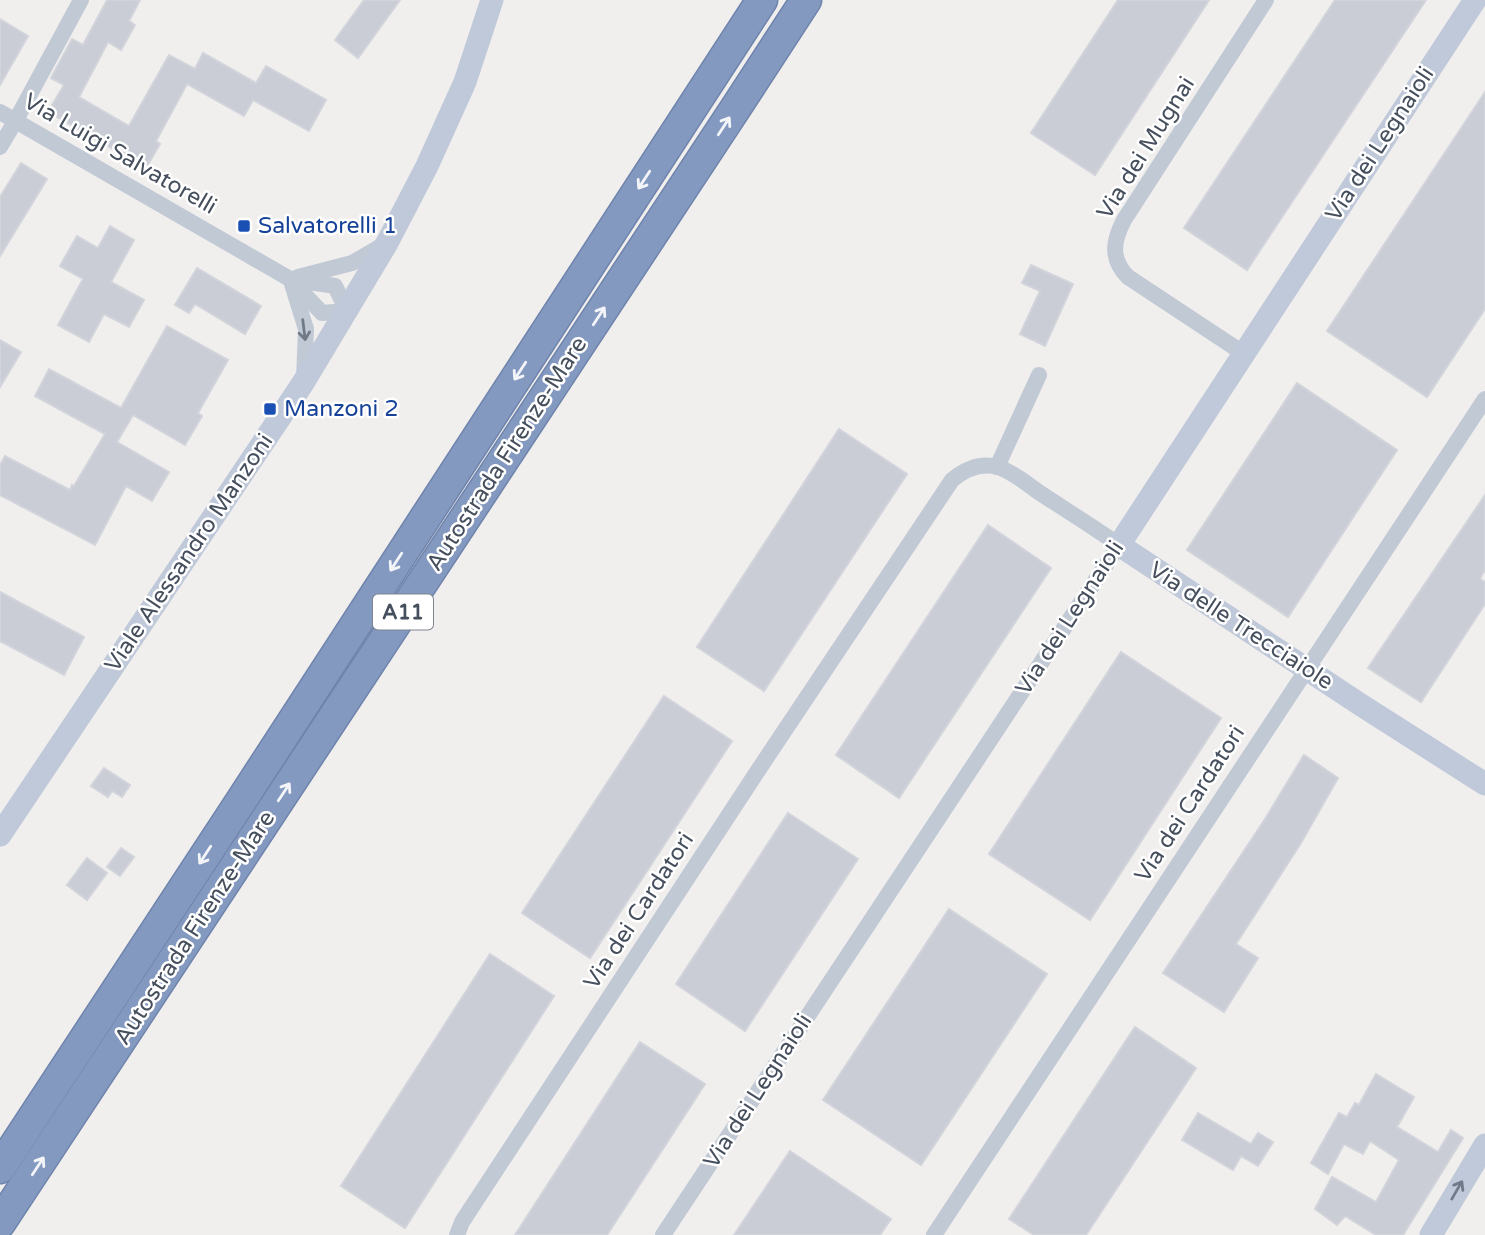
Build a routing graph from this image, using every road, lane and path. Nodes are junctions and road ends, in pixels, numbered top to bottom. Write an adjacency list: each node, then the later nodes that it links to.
1 (81, 0): 8 (street)
2 (492, 0): 10 (street, Viale Alessandro Manzoni)
3 (762, 0): 23 (highway, Autostrada Firenze-Mare / A11, one-way to 23)
4 (806, 0): 24 (highway, Autostrada Firenze-Mare / A11, one-way to 4)
5 (1266, 0): 13 (street, Via dei Mugnai)
6 (1475, 0): 13 (street, Via dei Legnaioli)
7 (0, 112): 8 (street, Via Luigi Salvatorelli)
8 (16, 120): 9 (street); 11 (street, Via Luigi Salvatorelli)
9 (0, 147)
10 (387, 243): 11 (street); 12 (street, Viale Alessandro Manzoni)
11 (290, 279): 12 (street, Via Luigi Salvatorelli); 12 (street, Via Luigi Salvatorelli); 15 (street, one-way to 15)
12 (347, 312): 15 (street, Viale Alessandro Manzoni)
13 (1243, 353): 18 (street, Via dei Legnaioli)
14 (1039, 374): 17 (street)
15 (303, 383): 21 (street, Viale Alessandro Manzoni)
16 (1485, 399): 19 (street, Via dei Cardatori)
17 (998, 467): 18 (street, Via delle Trecciaiole); 25 (street, Via dei Cardatori)
18 (1119, 545): 19 (street, Via delle Trecciaiole); 26 (street, Via dei Legnaioli)
19 (1307, 669): 20 (street, Via delle Trecciaiole); 27 (street, Via dei Cardatori)
20 (1485, 785)
21 (0, 835)
22 (1485, 1145): 28 (street, one-way to 22)
23 (0, 1168)
24 (0, 1223)
25 (457, 1235)
26 (663, 1235)
27 (934, 1235)
28 (1431, 1235)

